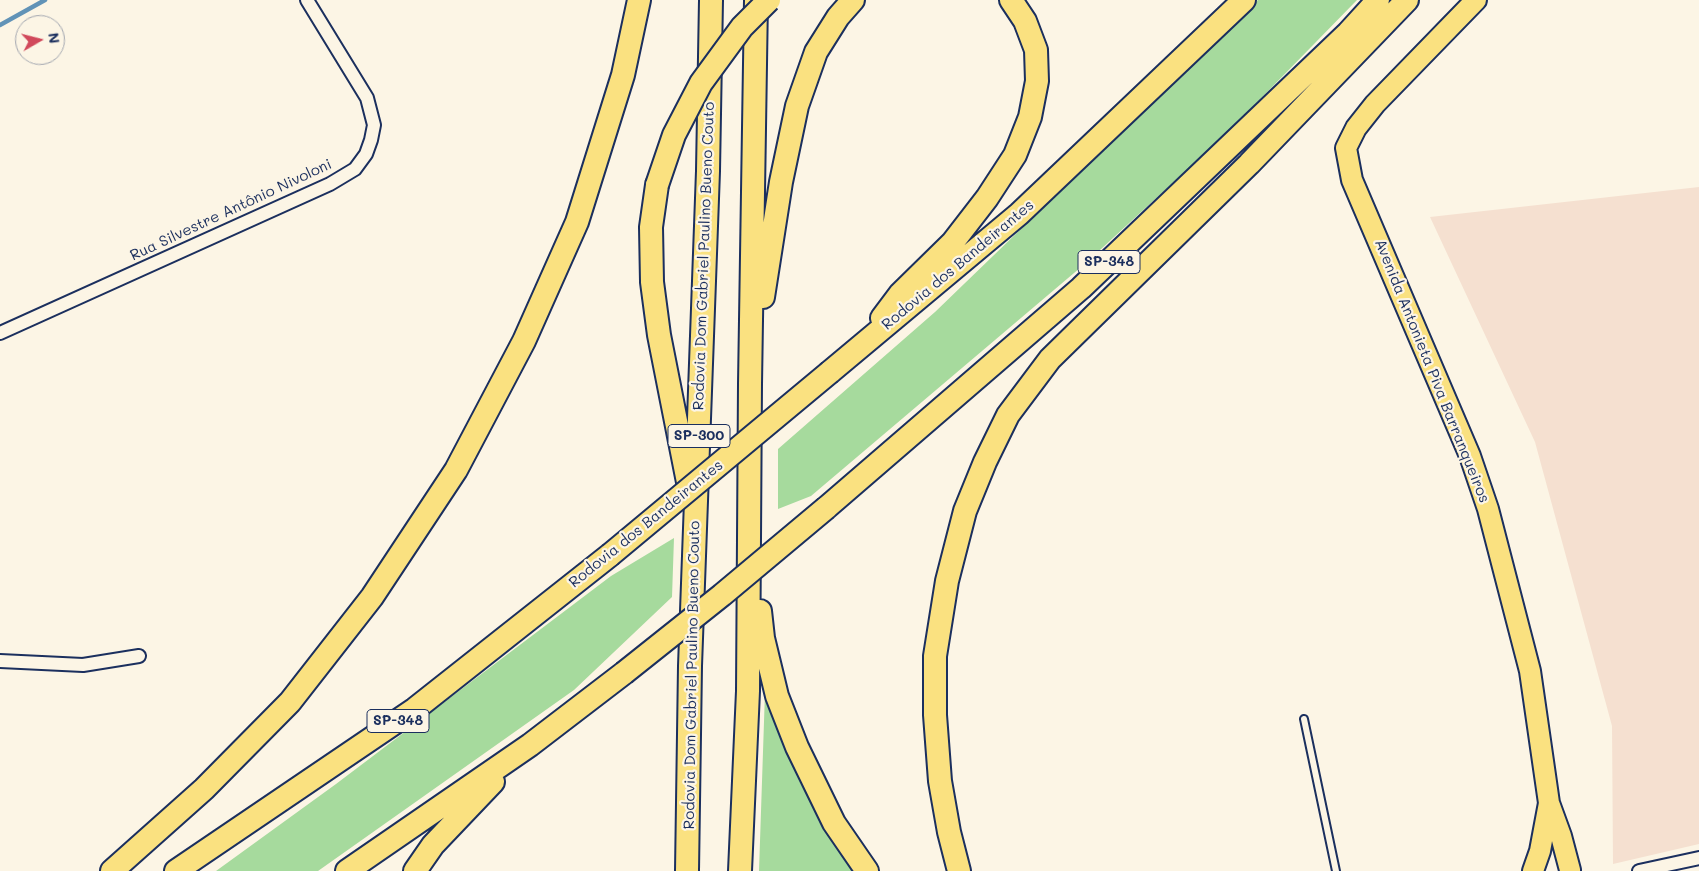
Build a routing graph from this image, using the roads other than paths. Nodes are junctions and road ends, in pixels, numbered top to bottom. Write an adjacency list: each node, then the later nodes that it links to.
1 (306, 0): 12 (street, Rua Silvestre Antônio Nivoloni)
2 (638, 0): 25 (highway)
3 (710, 0): 16 (highway, Rodovia Dom Gabriel Paulino Bueno Couto / SP-300)
4 (756, 0): 14 (highway, SP-300)
5 (769, 0): 16 (highway, bridge)
6 (853, 0): 14 (highway)
7 (1011, 0): 13 (highway)
8 (1244, 0): 13 (highway, Rodovia dos Bandeirantes / SP-348)
9 (1378, 0): 20 (highway, SP-348, bridge)
10 (1407, 0): 31 (highway)
11 (1476, 0): 21 (main road, Avenida Antonieta Piva Barranqueiros)
12 (0, 333)
13 (854, 354): 26 (highway, Rodovia dos Bandeirantes / SP-348, bridge)
14 (750, 384): 15 (highway, SP-300)
15 (749, 511): 29 (highway, SP-300); 30 (highway)
16 (696, 528): 23 (highway, Rodovia Dom Gabriel Paulino Bueno Couto / SP-300)
17 (139, 656): 18 (street)
18 (0, 661)
19 (1304, 719): 32 (lane)
20 (530, 745): 27 (highway, SP-348); 28 (highway)
21 (1549, 803): 24 (main road); 33 (main road)
22 (1699, 858): 35 (street)
23 (686, 868)
24 (1571, 870): 34 (main road)
25 (112, 871)
26 (176, 871)
27 (347, 871)
28 (415, 871)
29 (740, 871)
30 (867, 871)
31 (959, 871)
32 (1336, 871)
33 (1533, 871)
34 (1539, 871)
35 (1642, 871)

